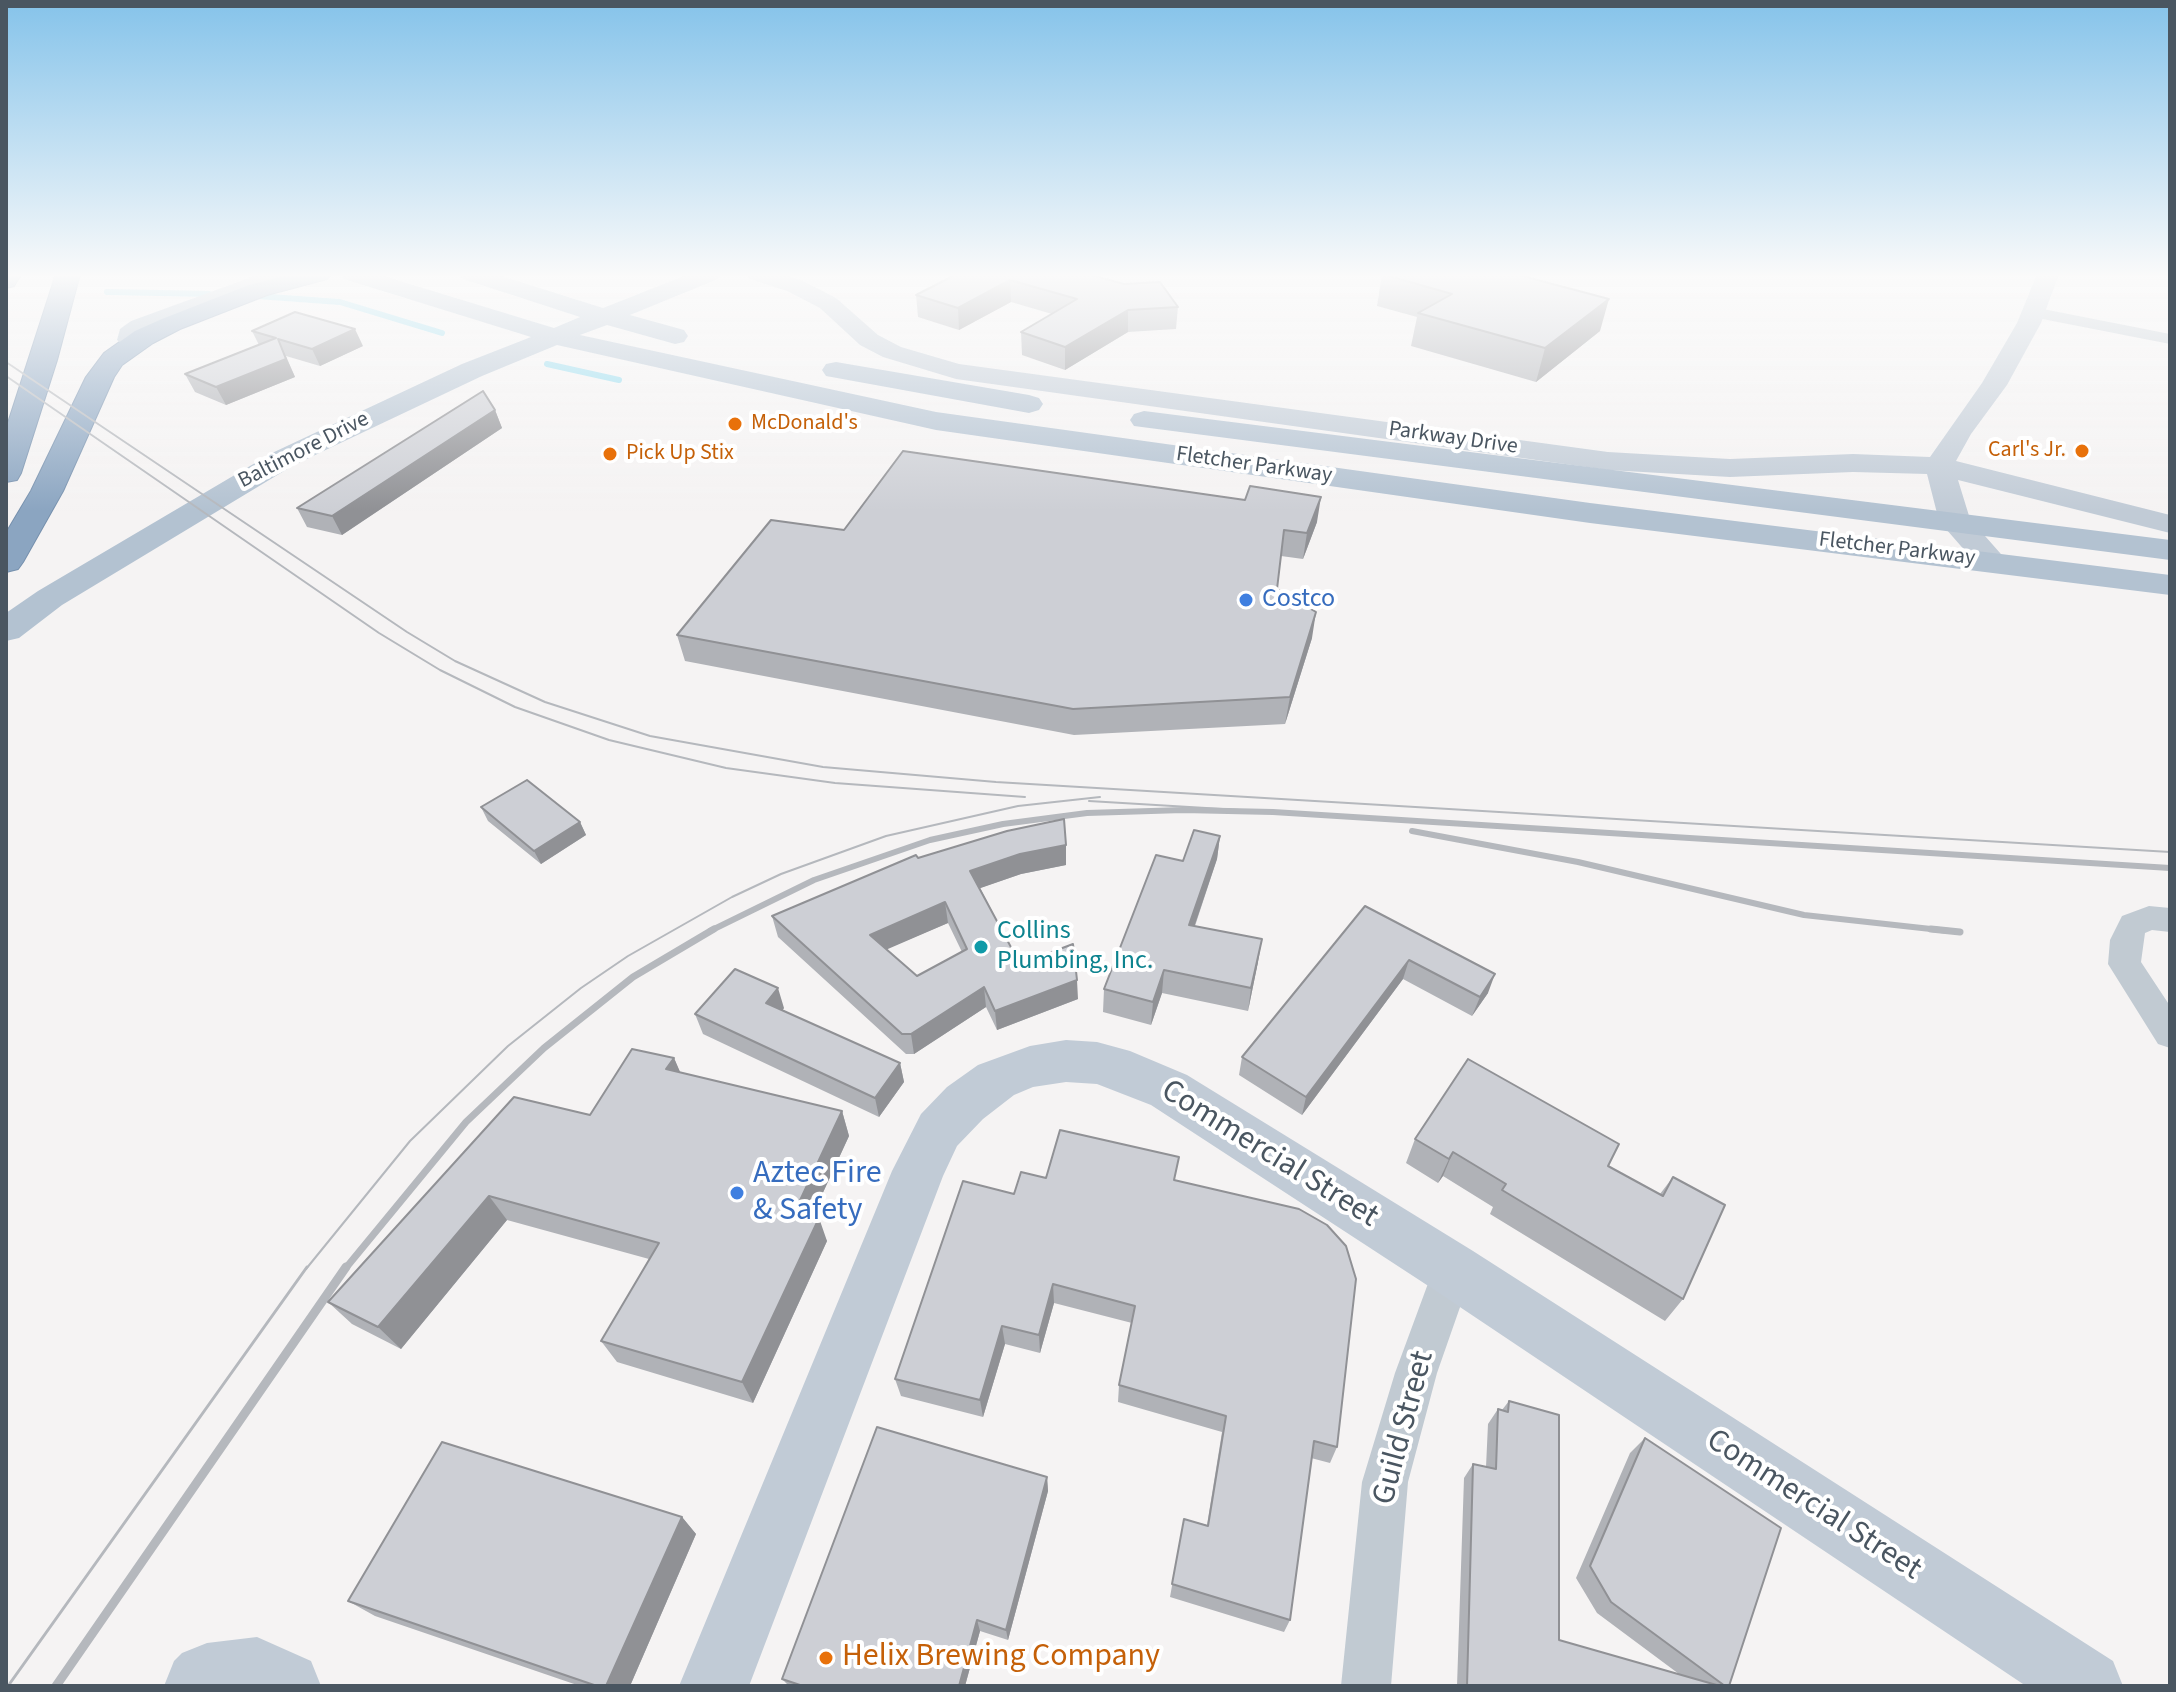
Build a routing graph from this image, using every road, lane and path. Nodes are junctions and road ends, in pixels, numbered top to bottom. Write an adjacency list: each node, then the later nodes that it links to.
1 (46, 353): 10 (highway)
2 (123, 353): 17 (highway)
3 (483, 353): 11 (main road, Baltimore Drive)
4 (497, 353): 12 (main road, Baltimore Drive)
5 (626, 353): 16 (main road, Fletcher Parkway)
6 (754, 353): 13 (main road, Fletcher Parkway)
7 (895, 353): 9 (street, Parkway Drive)
8 (2011, 353): 9 (street)
9 (1939, 466): 13 (street); 14 (street, Parkway Drive)
10 (6, 473)
11 (161, 501): 12 (main road); 20 (main road, Baltimore Drive)
12 (196, 510): 21 (main road, Baltimore Drive)
13 (1955, 521): 15 (main road, Fletcher Parkway); 16 (street); 18 (street)
14 (2170, 524)
15 (2170, 550)
16 (1945, 556): 18 (main road, Fletcher Parkway)
17 (6, 562)
18 (1992, 562): 19 (main road, Fletcher Parkway)
19 (2170, 585)
20 (6, 594)
21 (6, 630)
22 (2170, 920): 23 (street)
23 (2170, 1034)
24 (1453, 1270): 27 (street, Commercial Street); 28 (street, Guild Street); 29 (street, Commercial Street)
25 (203, 1682): 26 (street)
26 (286, 1686)
27 (714, 1686)
28 (1366, 1686)
29 (2088, 1686)

